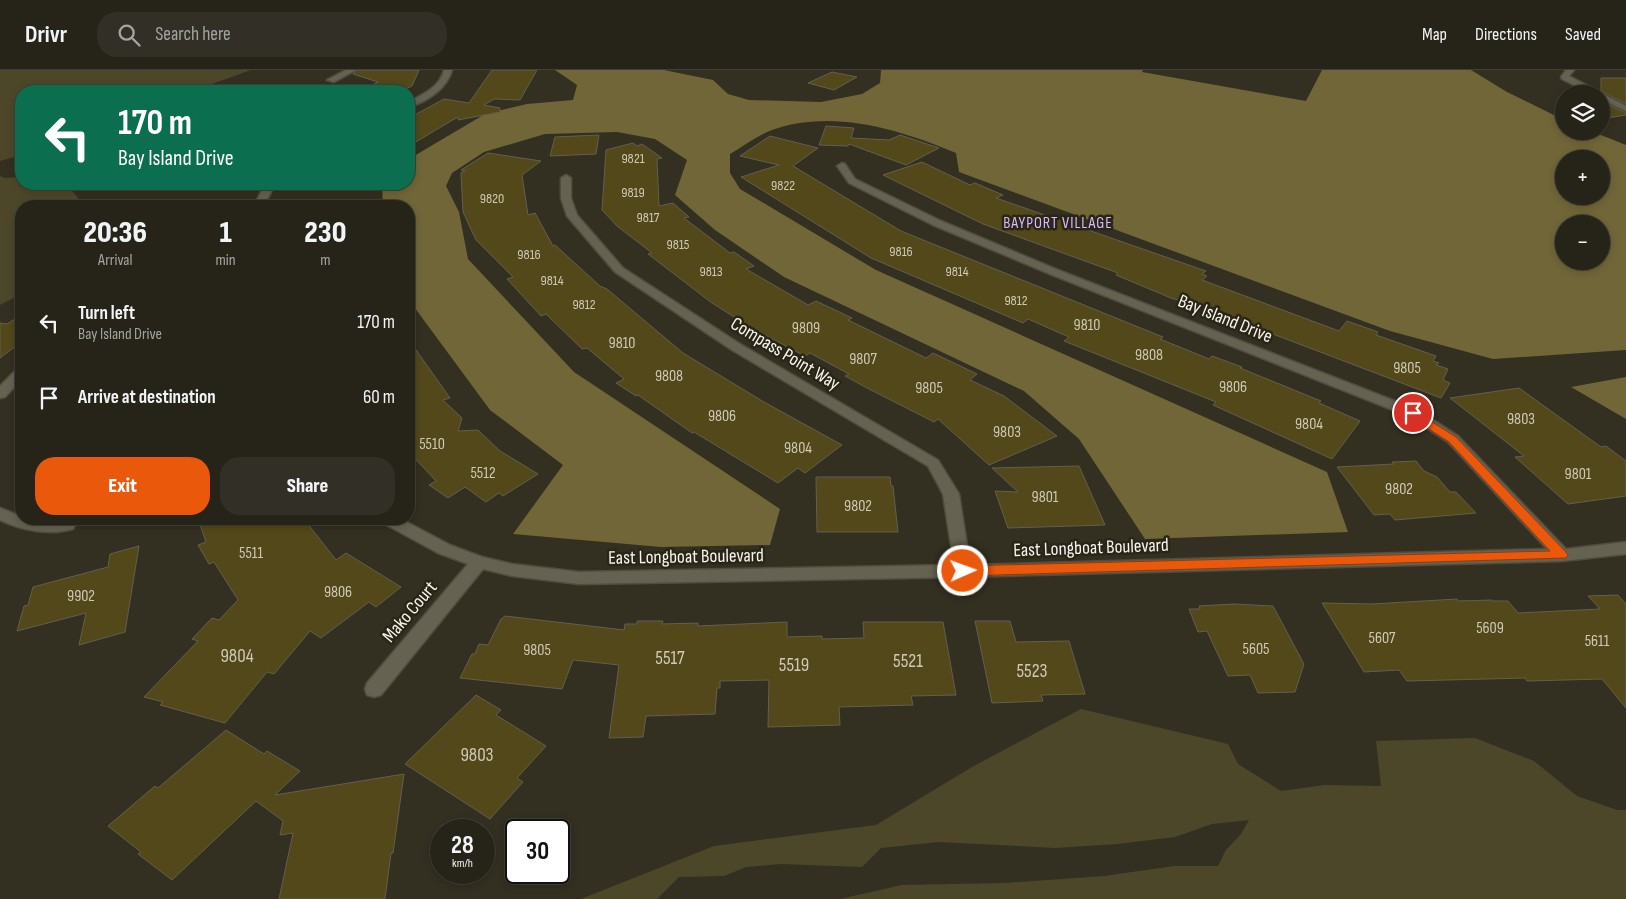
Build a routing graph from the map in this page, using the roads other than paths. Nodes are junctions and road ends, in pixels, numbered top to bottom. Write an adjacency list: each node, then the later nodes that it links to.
1 (352, 70): 4 (street)
2 (448, 70): 7 (street)
3 (1570, 70): 5 (street)
4 (331, 80)
5 (1580, 85)
6 (1610, 100): 8 (street)
7 (415, 101)
8 (1626, 108)
9 (842, 166): 19 (street, Bay Island Drive)
10 (566, 178): 21 (street, Compass Point Way)
11 (15, 379): 12 (street)
12 (0, 394)
13 (0, 513): 14 (street)
14 (15, 520)
15 (24, 525): 16 (street)
16 (67, 525)
17 (399, 525): 20 (street, East Longboat Boulevard)
18 (1626, 548): 19 (street, East Longboat Boulevard)
19 (1562, 555): 21 (street, East Longboat Boulevard)
20 (479, 562): 21 (street, East Longboat Boulevard); 22 (street, Mako Court)
21 (963, 571)
22 (374, 689)

